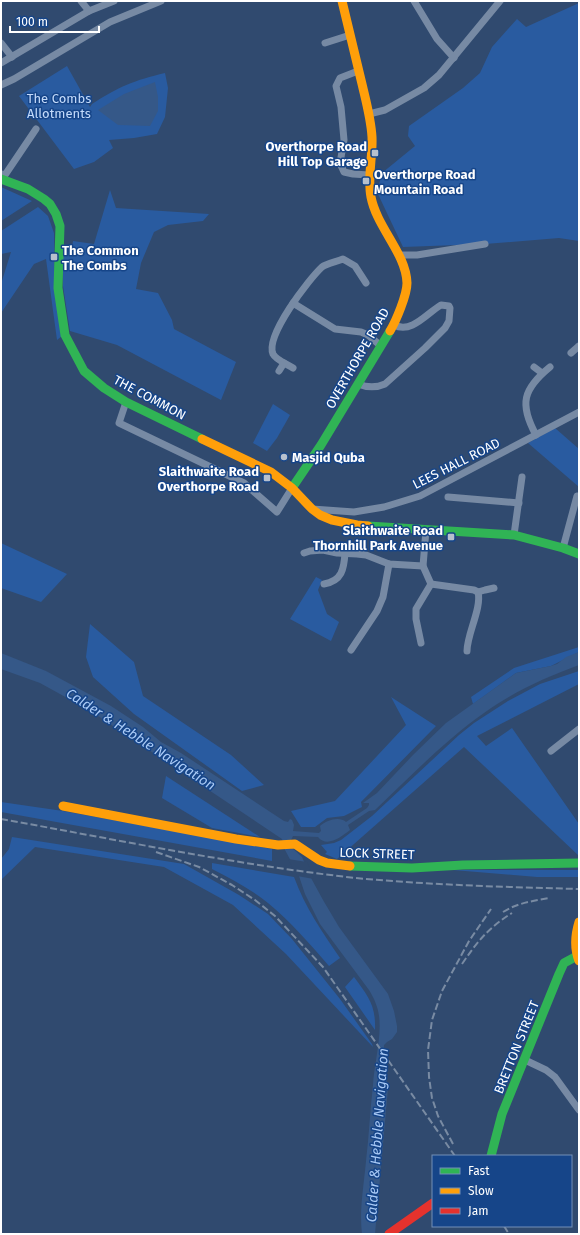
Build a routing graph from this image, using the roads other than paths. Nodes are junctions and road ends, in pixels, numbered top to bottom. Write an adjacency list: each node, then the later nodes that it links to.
1 (81, 1): 7 (street)
2 (114, 1): 7 (street)
3 (161, 1): 15 (street)
4 (342, 1): 8 (street, OVERTHORPE ROAD)
5 (414, 1): 12 (street)
6 (496, 2): 12 (street)
7 (89, 11): 11 (street)
8 (350, 35): 10 (street); 14 (street, OVERTHORPE ROAD)
9 (1, 43): 11 (street)
10 (325, 43)
11 (12, 57): 13 (street)
12 (454, 58): 16 (street)
13 (1, 63)
14 (358, 71): 16 (street, OVERTHORPE ROAD); 19 (street)
15 (1, 85)
16 (370, 114): 19 (street, OVERTHORPE ROAD)
17 (36, 129): 18 (street)
18 (1, 174)
19 (369, 175): 22 (street, OVERTHORPE ROAD)
20 (1, 179): 36 (street, THE COMMON)
21 (485, 244): 22 (street)
22 (399, 255): 25 (street, OVERTHORPE ROAD)
23 (366, 283): 24 (street)
24 (293, 303): 26 (street); 29 (street)
25 (394, 325): 26 (street, OVERTHORPE ROAD); 35 (street)
26 (381, 346): 35 (street, OVERTHORPE ROAD)
27 (579, 346): 28 (street)
28 (571, 353)
29 (284, 363): 32 (street); 33 (street)
30 (534, 367): 34 (street)
31 (550, 367): 34 (street)
32 (293, 368)
33 (279, 371)
34 (542, 373): 38 (street)
35 (358, 384): 40 (street, OVERTHORPE ROAD)
36 (126, 402): 40 (street, THE COMMON); 40 (street)
37 (579, 412): 38 (street, LEES HALL ROAD)
38 (536, 435): 44 (street, LEES HALL ROAD)
39 (522, 477): 43 (street)
40 (292, 488): 44 (street, THE COMMON)
41 (577, 496): 47 (street)
42 (448, 497): 43 (street)
43 (519, 503): 46 (street)
44 (312, 509): 45 (street, THE COMMON)
45 (426, 530): 46 (street, THE COMMON); 52 (street)
46 (514, 535): 47 (street, THE COMMON)
47 (563, 548): 50 (street, THE COMMON)
48 (304, 553): 49 (street)
49 (345, 553): 51 (street); 53 (street)
50 (579, 554)
51 (389, 564): 52 (street); 58 (street)
52 (423, 566): 54 (street)
53 (324, 584)
54 (431, 584): 56 (street); 57 (street)
55 (494, 588): 56 (street)
56 (478, 592): 59 (street)
57 (421, 643)
58 (352, 650)
59 (466, 651)
60 (579, 729): 61 (street)
61 (551, 750)
62 (63, 806): 63 (street, LOCK STREET)
63 (579, 863)
64 (579, 922): 65 (street)
65 (578, 958): 66 (street, BRETTON STREET)
66 (525, 1060): 67 (street); 68 (street, BRETTON STREET)
67 (579, 1110)
68 (491, 1155)
69 (432, 1204): 70 (street)
70 (388, 1234)

